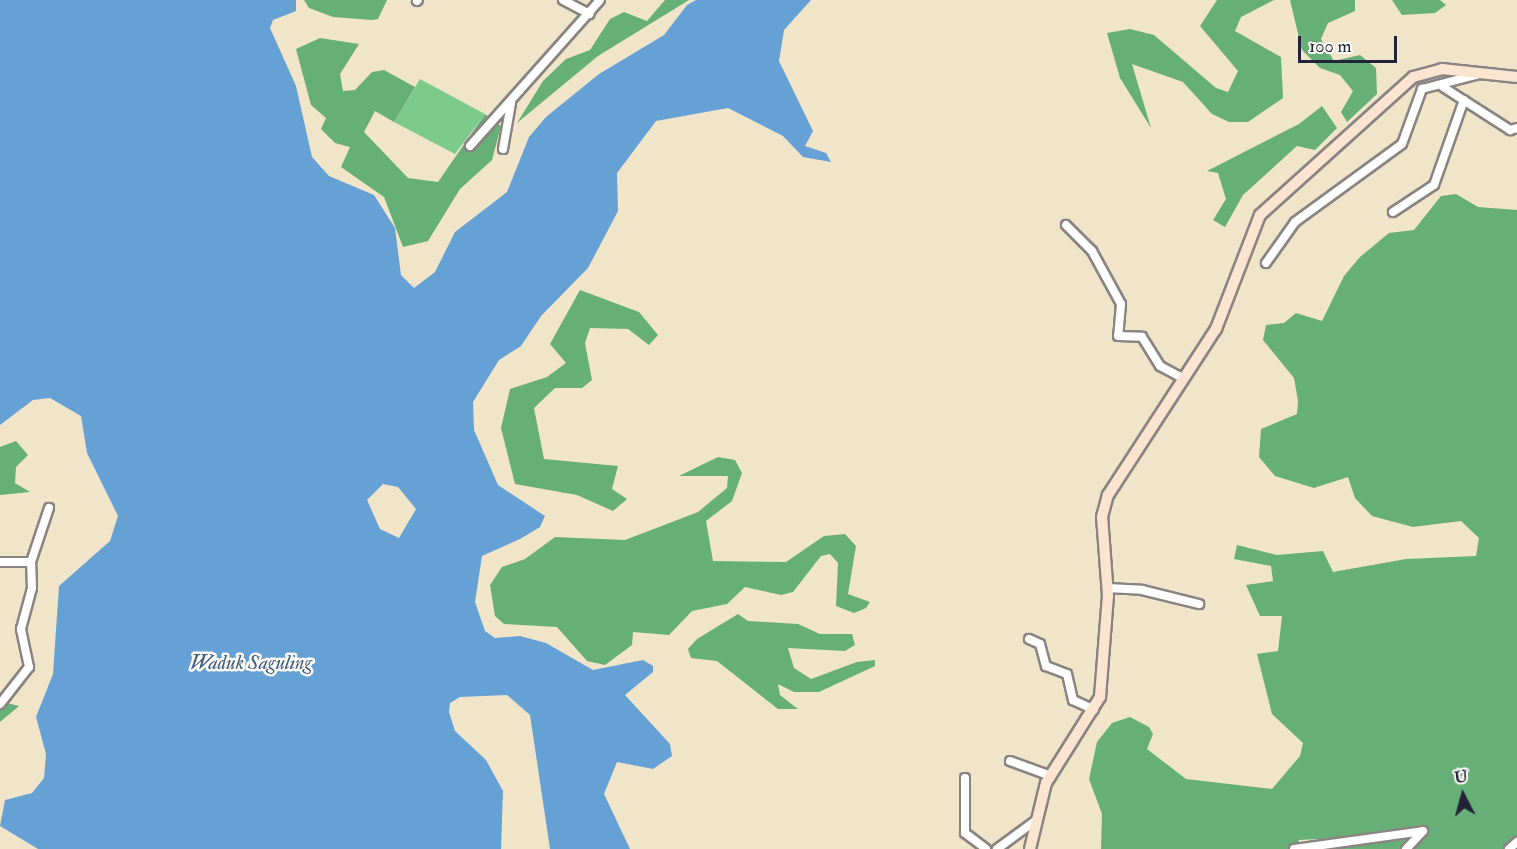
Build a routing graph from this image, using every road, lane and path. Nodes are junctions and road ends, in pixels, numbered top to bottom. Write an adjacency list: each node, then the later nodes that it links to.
1 (563, 0): 3 (street)
2 (600, 0): 3 (street)
3 (589, 14): 8 (street)
4 (1480, 74): 5 (main road); 6 (street); 15 (main road)
5 (1517, 76)
6 (1443, 87): 7 (street); 14 (street)
7 (1464, 100): 9 (street); 12 (street)
8 (512, 101): 10 (street); 11 (street)
9 (1517, 128)
10 (470, 146)
11 (503, 149)
12 (1393, 212)
13 (1066, 225): 15 (street)
14 (1266, 263)
15 (1184, 379): 19 (main road)
16 (49, 508): 18 (street)
17 (0, 562): 18 (street)
18 (31, 562): 22 (street)
19 (1107, 588): 20 (street); 23 (main road)
20 (1199, 604)
21 (1029, 639): 23 (street)
22 (0, 704)
23 (1094, 710): 25 (main road)
24 (1010, 761): 25 (street)
25 (1051, 776): 27 (main road)
26 (965, 778): 29 (street)
27 (1035, 821): 30 (street); 31 (main road)
28 (1517, 842): 34 (street)
29 (986, 849)
30 (997, 849)
31 (1030, 849)
32 (1294, 849): 33 (street)
33 (1406, 849)
34 (1509, 849)

